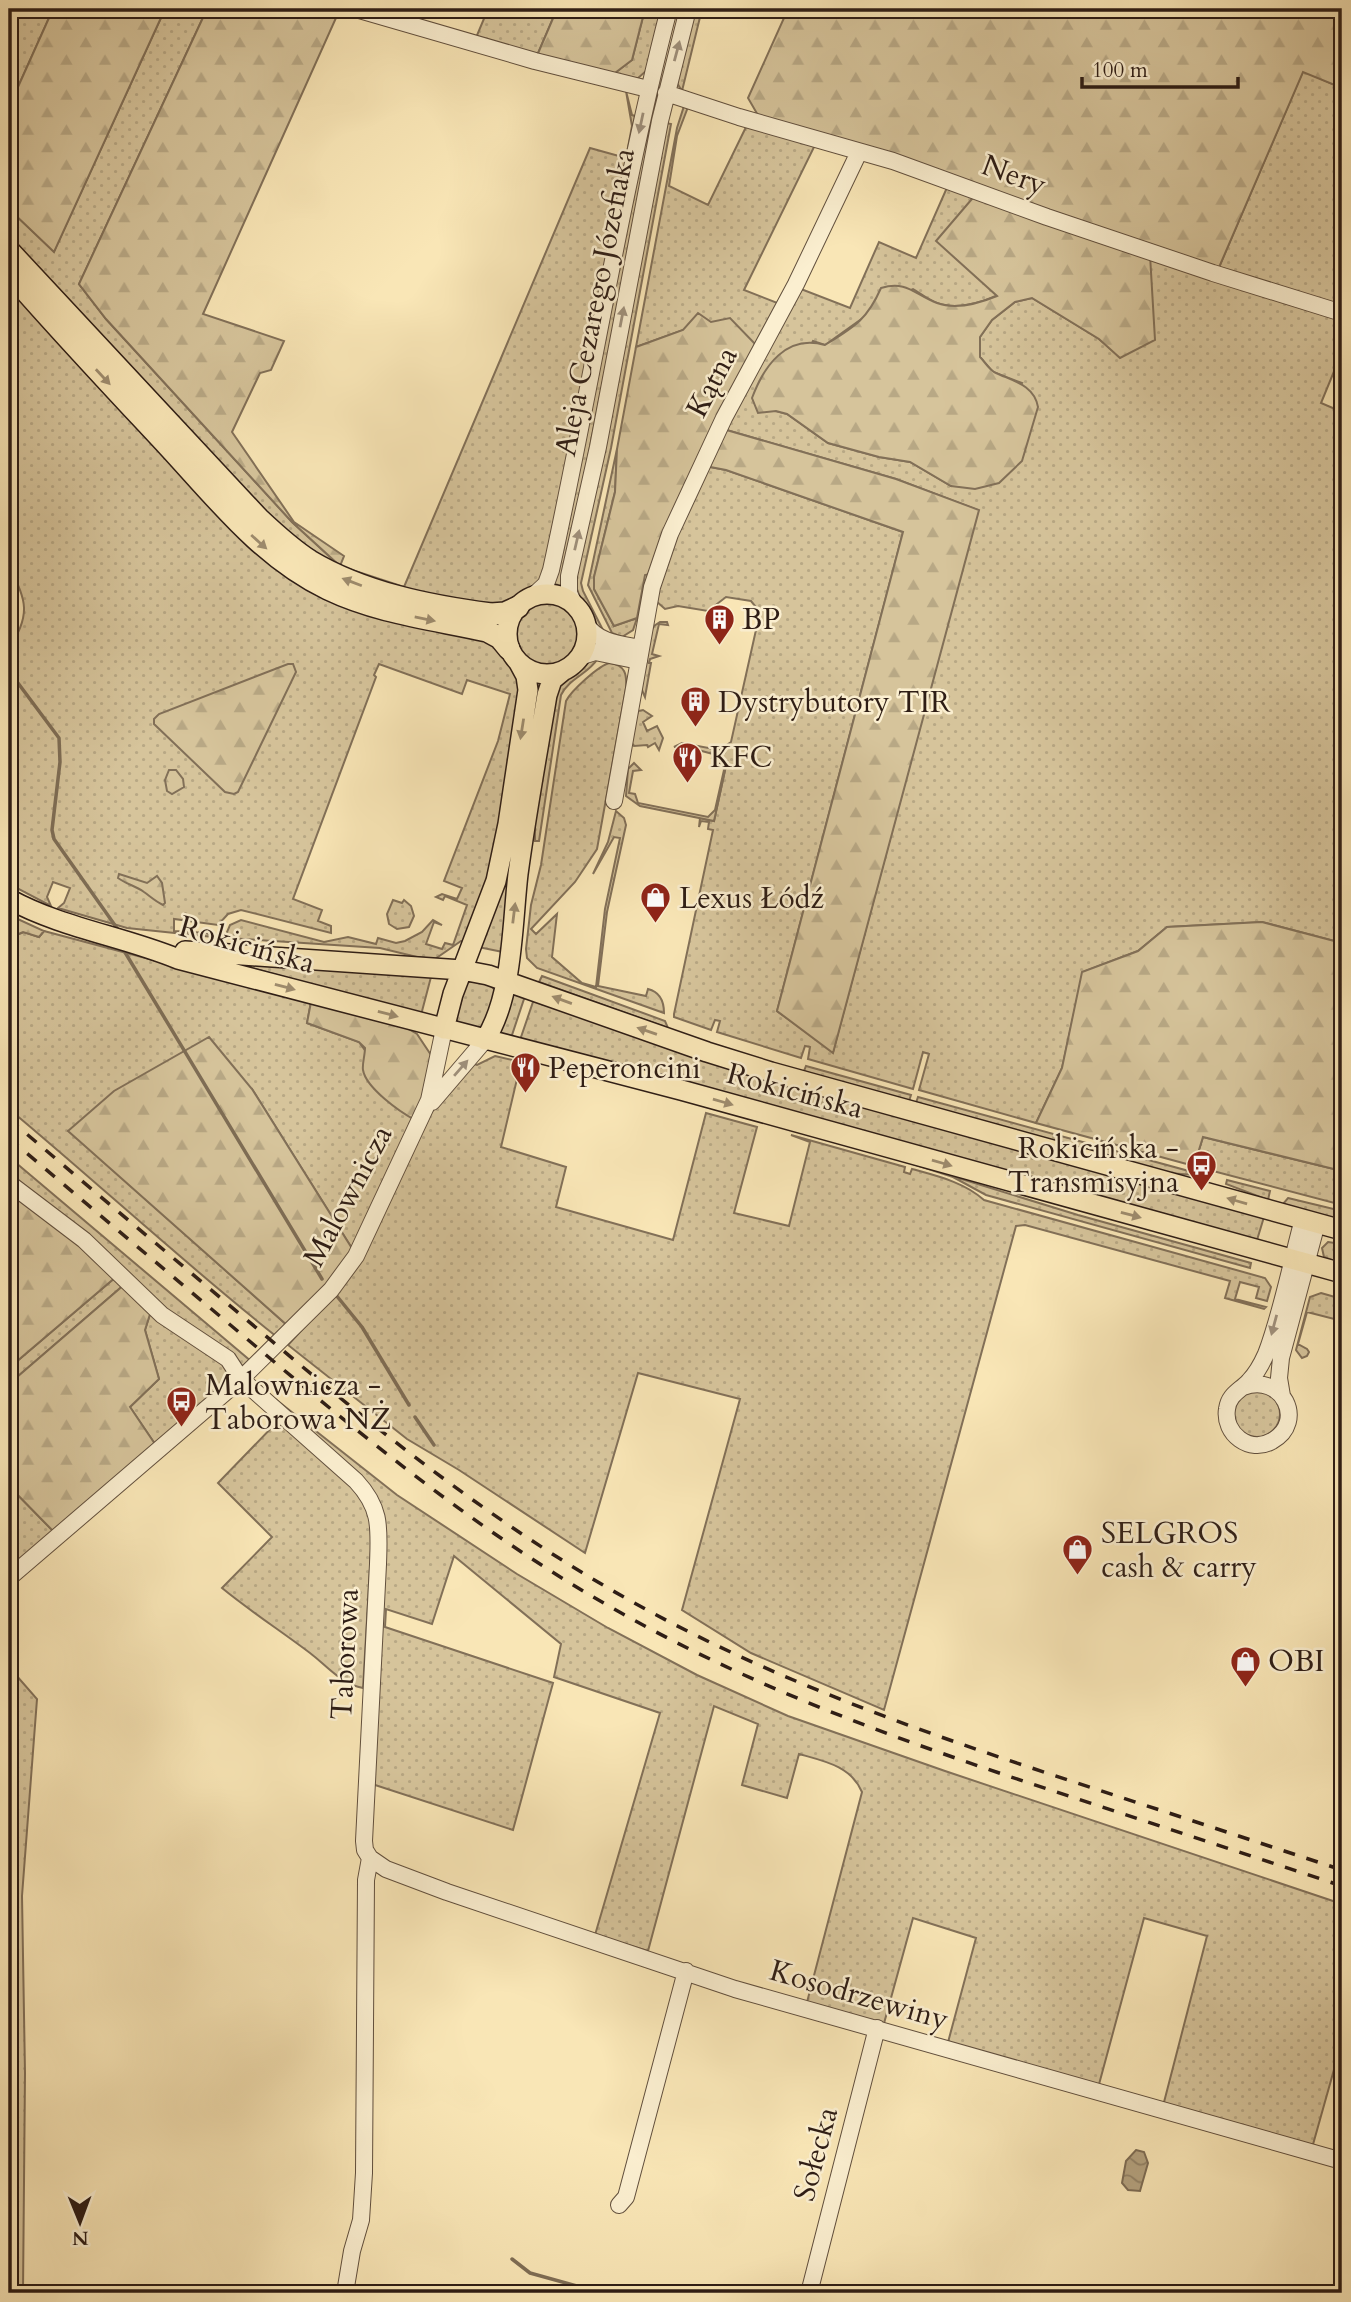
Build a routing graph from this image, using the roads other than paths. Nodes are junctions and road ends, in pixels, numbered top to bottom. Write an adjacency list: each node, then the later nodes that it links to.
1 (356, 9): 4 (street)
2 (669, 9): 4 (street, Aleja Cezarego Józefiaka)
3 (688, 9): 5 (street, Aleja Cezarego Józefiaka, one-way to 3)
4 (648, 89): 9 (street, Aleja Cezarego Józefiaka, one-way to 9)
5 (667, 93): 6 (street, Nery); 10 (street, Aleja Cezarego Józefiaka, one-way to 5)
6 (859, 152): 8 (street, Nery); 11 (street, Kątna)
7 (11, 262): 9 (highway, one-way to 7); 12 (highway, one-way to 12)
8 (1342, 313)
9 (525, 601): 10 (main road); 12 (main road)
10 (580, 614): 11 (street); 13 (main road)
11 (640, 654): 13 (street); 14 (street, Kątna)
12 (514, 656): 13 (main road); 17 (main road, one-way to 17)
13 (572, 664): 18 (main road, one-way to 13)
14 (614, 801)
15 (9, 899): 16 (main road, Rokicińska)
16 (149, 947): 17 (main road, Rokicińska); 19 (main road, Rokicińska, one-way to 19)
17 (462, 971): 18 (main road, Rokicińska); 19 (main road)
18 (505, 980): 20 (main road); 23 (main road, Rokicińska, one-way to 18)
19 (444, 1029): 20 (main road, Rokicińska); 21 (street, Malownicza)
20 (485, 1040): 21 (street, Malownicza, one-way to 20); 25 (main road, Rokicińska, one-way to 25)
21 (421, 1118): 27 (street, Malownicza)
22 (9, 1183): 27 (street, Taborowa)
23 (1310, 1221): 24 (main road, Rokicińska); 25 (street)
24 (1342, 1230)
25 (1299, 1261): 26 (main road, Rokicińska); 28 (street, one-way to 28); 29 (street)
26 (1342, 1273)
27 (242, 1379): 30 (street, Malownicza); 31 (street, Taborowa)
28 (1243, 1387): 29 (street); 29 (street)
29 (1282, 1396)
30 (9, 1578)
31 (370, 1858): 32 (street, Kosodrzewiny); 36 (street, Taborowa)
32 (686, 1971): 33 (street, Kosodrzewiny); 35 (street)
33 (877, 2028): 34 (street, Kosodrzewiny); 37 (street, Sołecka)
34 (1342, 2161)
35 (619, 2205)
36 (345, 2293)
37 (808, 2293)

